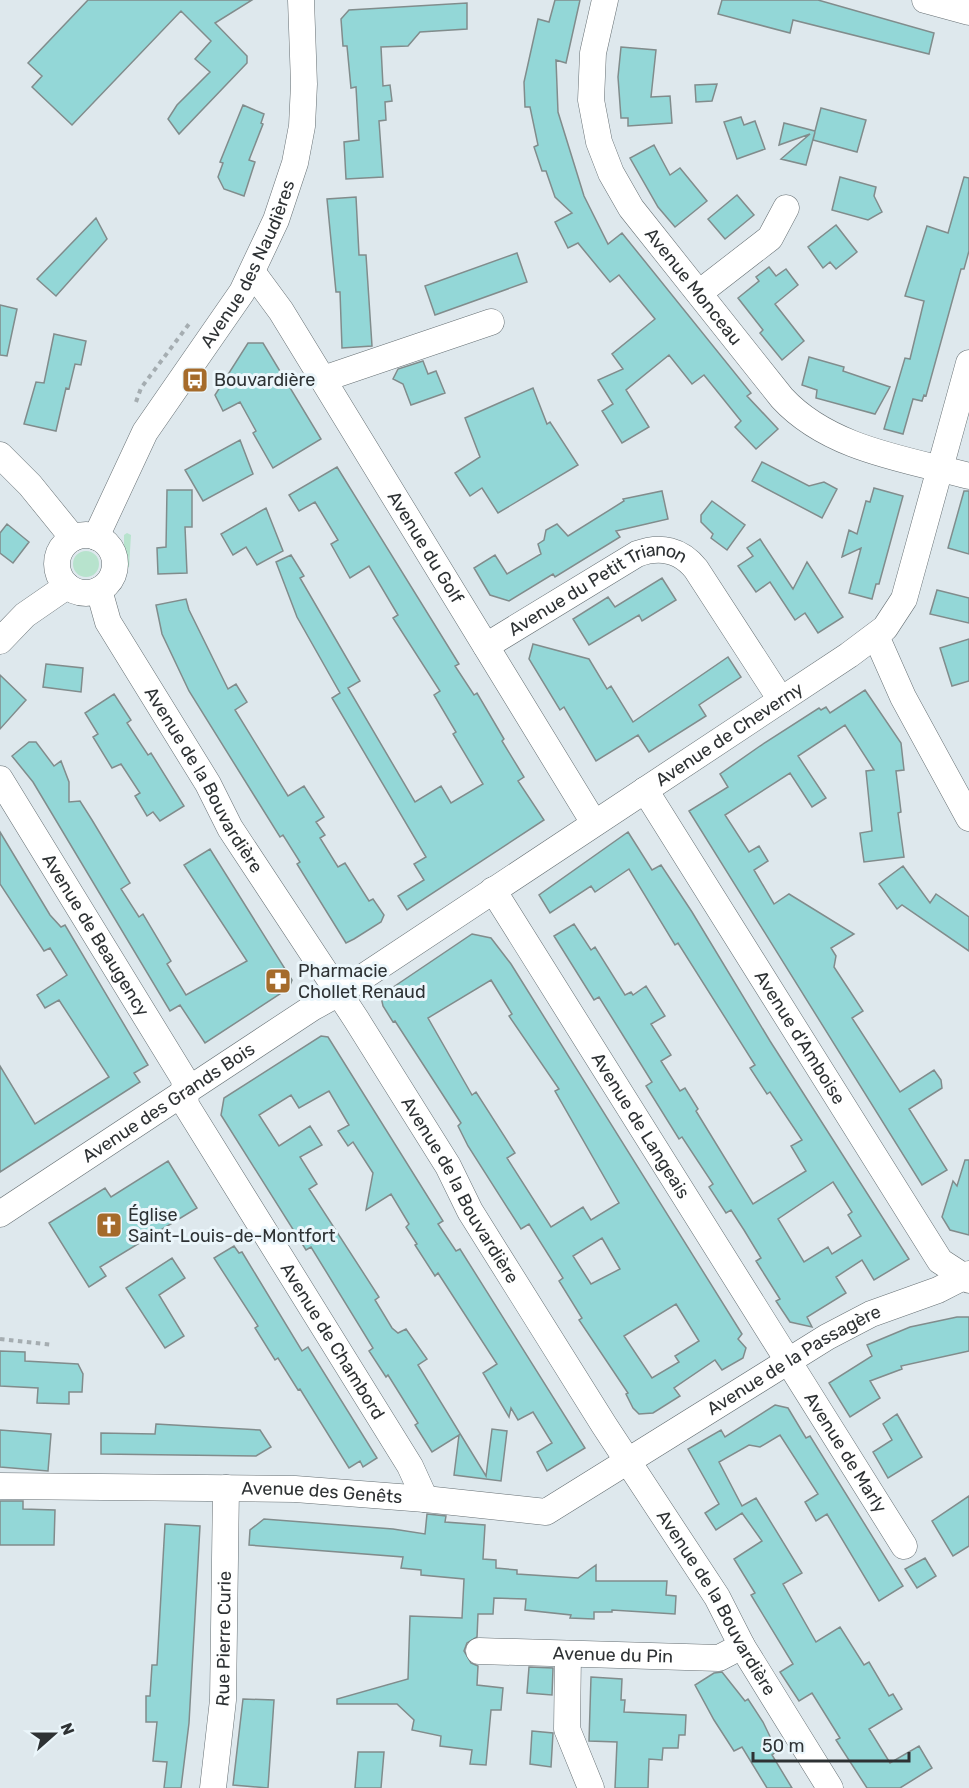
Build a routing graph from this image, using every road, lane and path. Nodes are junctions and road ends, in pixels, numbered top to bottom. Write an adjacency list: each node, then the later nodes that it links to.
1 (301, 0): 6 (street, Avenue des Naudières)
2 (605, 0): 7 (street, Avenue Monceau)
3 (925, 0): 4 (street)
4 (969, 12)
5 (786, 208): 7 (street)
6 (252, 273): 10 (street, Avenue du Golf); 14 (street, Avenue des Naudières)
7 (699, 293): 12 (street, Avenue Monceau)
8 (491, 322): 10 (street)
9 (969, 363): 12 (street, Avenue de Cheverny)
10 (323, 379): 19 (street, Avenue du Golf)
11 (0, 455): 14 (street)
12 (941, 469): 13 (street, Avenue Monceau); 17 (street, Avenue de Cheverny)
13 (969, 476)
14 (84, 537): 15 (street); 16 (street)
15 (67, 586): 16 (street); 18 (street)
16 (99, 590): 26 (street, Avenue de la Bouvardière)
17 (876, 636): 20 (street, Avenue de Cheverny); 23 (street)
18 (0, 641)
19 (486, 646): 20 (street, Avenue du Petit Trianon); 24 (street, Avenue du Golf)
20 (781, 700): 22 (street, Avenue de Cheverny)
21 (0, 779): 27 (street, Avenue de Beaugency)
22 (645, 790): 24 (street, Avenue de Cheverny); 29 (street, Avenue d'Amboise)
23 (969, 818)
24 (594, 823): 25 (street, Avenue de Cheverny)
25 (493, 890): 26 (street, Avenue de Cheverny); 32 (street, Avenue de Langeais)
26 (339, 993): 27 (street, Avenue des Grands Bois); 33 (street, Avenue de la Bouvardière)
27 (185, 1092): 28 (street, Avenue des Grands Bois); 36 (street, Avenue de Chambord)
28 (0, 1214)
29 (967, 1277): 32 (street, Avenue de la Passagère)
30 (0, 1339): 31 (path)
31 (53, 1345)
32 (788, 1361): 33 (street, Avenue de la Passagère); 37 (street, Avenue de Marly)
33 (629, 1463): 36 (street, Avenue des Genêts); 38 (street, Avenue de la Bouvardière)
34 (0, 1486): 35 (street, Avenue des Genêts)
35 (226, 1488): 36 (street, Avenue des Genêts); 41 (street, Rue Pierre Curie)
36 (425, 1499)
37 (904, 1546)
38 (742, 1646): 40 (street, Avenue du Pin); 43 (street, Avenue de la Bouvardière)
39 (479, 1651): 40 (street, Avenue du Pin)
40 (568, 1654): 42 (street)
41 (213, 1788)
42 (591, 1788)
43 (830, 1788)

